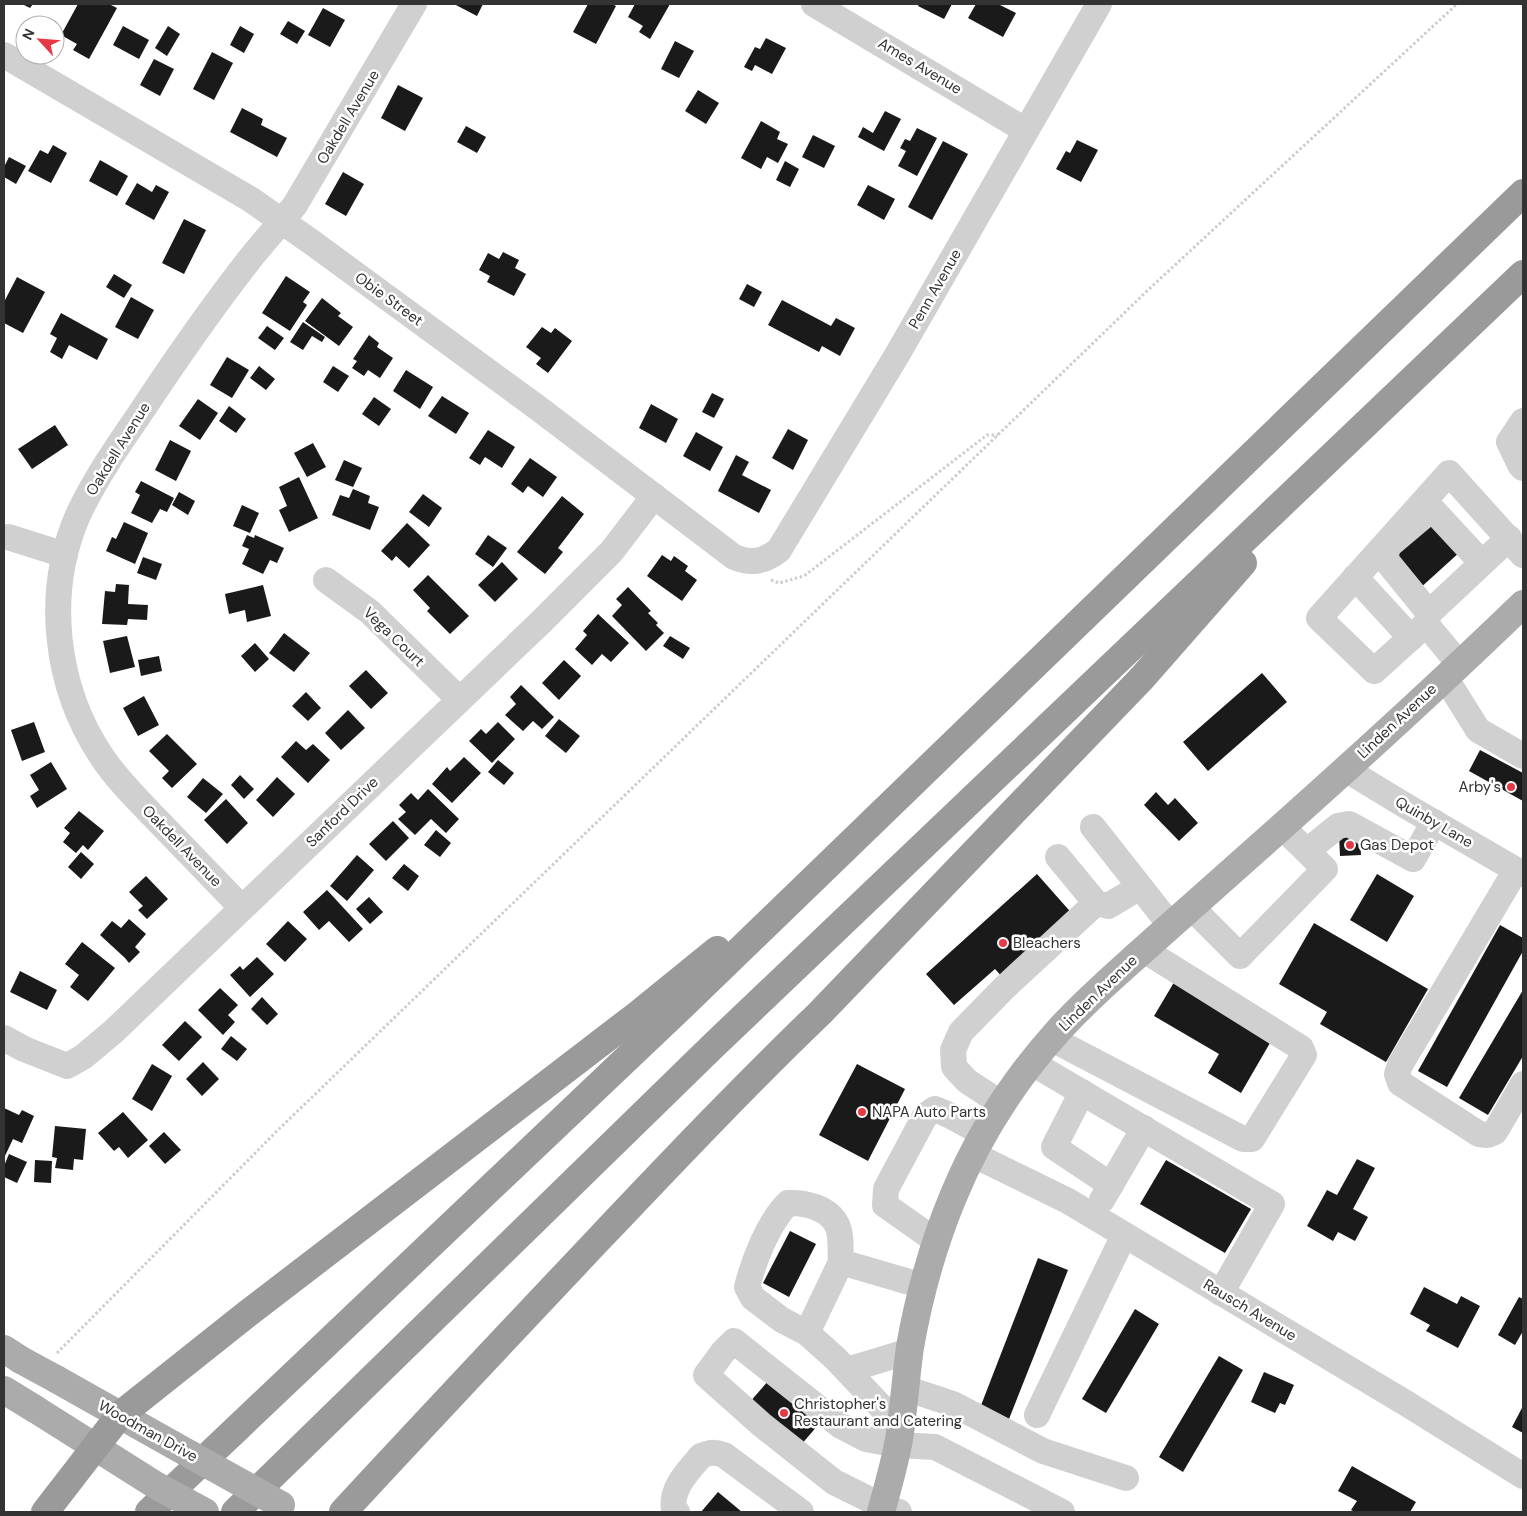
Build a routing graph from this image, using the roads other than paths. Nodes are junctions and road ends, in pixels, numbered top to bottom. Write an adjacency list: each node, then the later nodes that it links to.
1 (414, 4): 7 (street, Oakdell Avenue)
2 (814, 4): 5 (street, Ames Avenue)
3 (1099, 4): 5 (street, Penn Avenue)
4 (4, 55): 7 (street, Obie Street)
5 (1025, 130): 17 (street, Penn Avenue)
6 (1523, 193): 26 (highway)
7 (282, 222): 12 (street, Obie Street); 15 (street, Oakdell Avenue)
8 (1523, 274): 10 (highway)
9 (1523, 421): 11 (street)
10 (1357, 432): 72 (highway); 73 (highway)
11 (1523, 468)
12 (654, 496): 17 (street, Obie Street); 23 (street, Sanford Drive)
13 (8, 537): 15 (street)
14 (1516, 546): 16 (street); 18 (street)
15 (65, 555): 36 (street, Oakdell Avenue)
16 (1475, 555): 21 (street); 21 (street)
17 (758, 562)
18 (1355, 577): 21 (street); 21 (street)
19 (326, 580): 23 (street, Vega Court)
20 (1523, 604): 22 (main road, Linden Avenue)
21 (1422, 625): 22 (street)
22 (1453, 671): 24 (street); 25 (main road, Linden Avenue)
23 (459, 699): 36 (street, Sanford Drive)
24 (1523, 756)
25 (1346, 769): 27 (street, Quinby Lane); 29 (main road, Linden Avenue)
26 (918, 778): 60 (highway); 70 (highway)
27 (1434, 822): 30 (street); 32 (street, Quinby Lane)
28 (1093, 827): 33 (street)
29 (1282, 827): 30 (street); 35 (main road, Linden Avenue)
30 (1306, 851): 35 (street)
31 (1058, 857): 34 (street)
32 (1520, 872): 42 (street)
33 (1140, 887): 34 (street); 37 (street)
34 (1096, 903): 44 (street)
35 (1191, 907): 37 (main road, Linden Avenue)
36 (242, 908): 39 (street, Sanford Drive)
37 (1171, 926): 38 (main road, Linden Avenue)
38 (1144, 950): 40 (main road, Linden Avenue); 40 (street)
39 (4, 1038)
40 (1052, 1039): 41 (main road, Linden Avenue)
41 (1032, 1063): 43 (street); 44 (main road, Linden Avenue)
42 (1523, 1084)
43 (1082, 1092): 45 (street); 47 (street)
44 (1002, 1104): 46 (main road, Linden Avenue)
45 (1144, 1128): 47 (street); 53 (street)
46 (978, 1144): 48 (street, Rausch Avenue); 50 (main road, Linden Avenue); 50 (street, Rausch Avenue)
47 (1111, 1185): 48 (street)
48 (1093, 1216): 49 (street, Rausch Avenue)
49 (1124, 1235): 53 (street, Rausch Avenue); 61 (street)
50 (936, 1241): 52 (main road, Linden Avenue)
51 (841, 1262): 52 (street); 54 (street); 54 (street)
52 (923, 1286): 55 (main road, Linden Avenue)
53 (1221, 1293): 64 (street, Rausch Avenue)
54 (807, 1333): 57 (street)
55 (910, 1351): 57 (street); 58 (main road, Linden Avenue)
56 (13, 1354): 60 (main road, Woodman Drive, bridge)
57 (847, 1370): 62 (street)
58 (905, 1388): 62 (main road, Linden Avenue); 65 (street)
59 (4, 1390): 63 (main road, bridge)
60 (120, 1415): 63 (highway); 66 (main road, Woodman Drive, bridge)
61 (1037, 1415)
62 (899, 1436): 67 (main road, Linden Avenue); 67 (street); 75 (street)
63 (95, 1447): 69 (highway); 71 (main road, bridge)
64 (1523, 1476)
65 (1126, 1478)
66 (287, 1509)
67 (887, 1510)
68 (676, 1511): 74 (street)
69 (45, 1512)
70 (149, 1512)
71 (205, 1512)
72 (235, 1512)
73 (344, 1512)
74 (801, 1512)
75 (1062, 1512)

